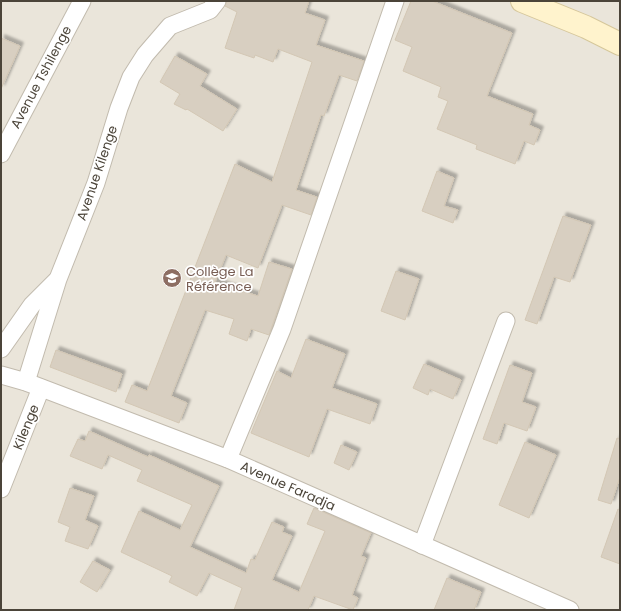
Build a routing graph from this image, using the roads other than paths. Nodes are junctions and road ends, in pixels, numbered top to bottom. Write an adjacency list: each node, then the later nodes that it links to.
1 (82, 1): 6 (street, Avenue Tshilenge)
2 (218, 1): 7 (street, Avenue Kilenge)
3 (395, 1): 12 (street)
4 (522, 1): 5 (main road)
5 (620, 44)
6 (1, 154)
7 (58, 279): 9 (street); 11 (street, Avenue Kilenge)
8 (506, 321): 14 (street)
9 (1, 349)
10 (1, 375): 11 (street, Avenue Faradja)
11 (34, 385): 12 (street, Avenue Faradja); 13 (street, Kilenge)
12 (228, 459): 14 (street, Avenue Faradja)
13 (1, 489)
14 (422, 545): 15 (street, Avenue Faradja)
15 (570, 610)

